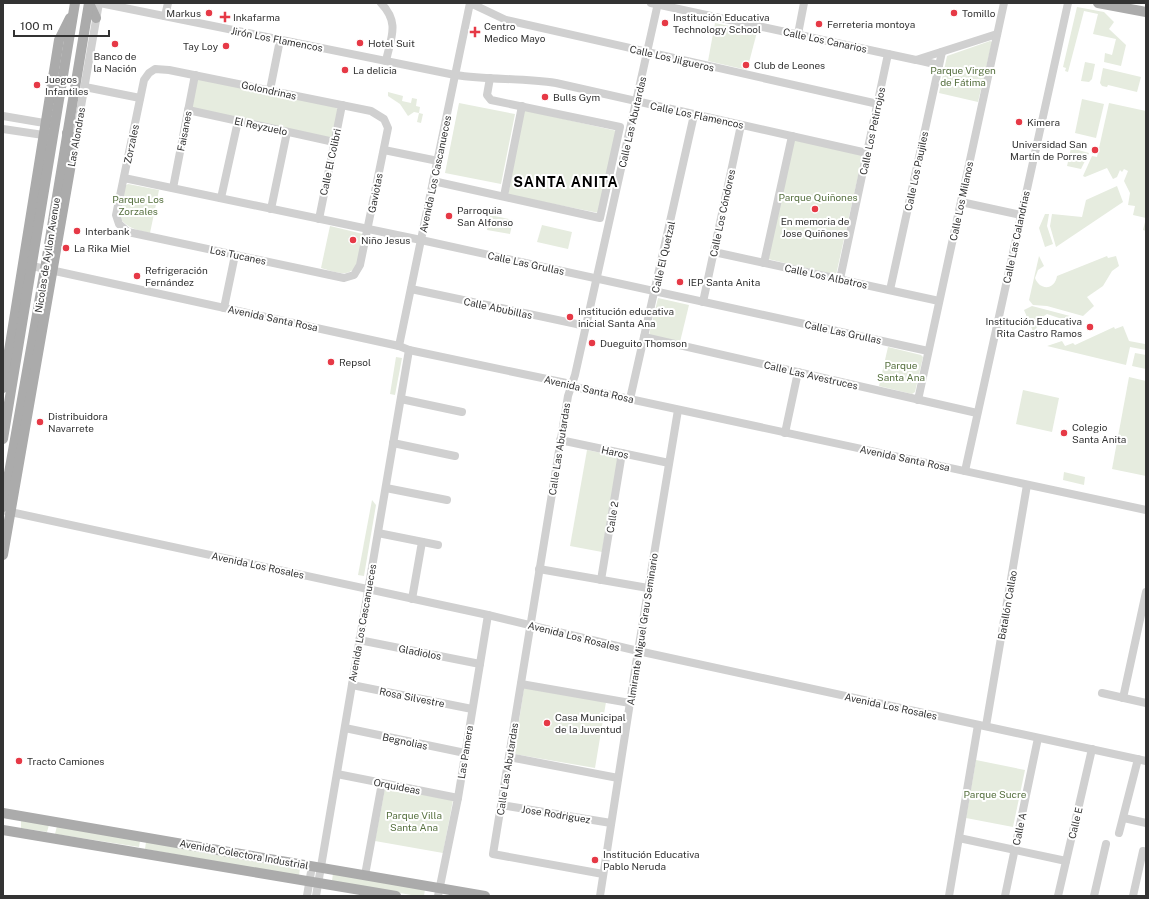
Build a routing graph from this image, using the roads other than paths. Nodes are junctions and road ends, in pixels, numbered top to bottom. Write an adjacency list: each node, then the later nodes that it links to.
1 (89, 3): 15 (main road); 47 (main road, Nicolas de Ayllon Avenue)
2 (99, 3): 11 (street, Jirón Los Flamencos); 15 (street, Las Alondras)
3 (168, 3): 14 (street)
4 (381, 3): 23 (street)
5 (470, 3): 20 (street, Calle Los Jilgueros); 27 (street, Avenida Los Cascanueces)
6 (656, 3): 16 (street, Calle Los Canarios); 20 (street, Calle Las Abutardas)
7 (804, 3): 16 (street)
8 (1004, 3): 17 (street, Calle Los Milanos)
9 (1068, 3): 62 (street, Calle Las Calandrias)
10 (1098, 3): 13 (main road)
11 (110, 4): 14 (street, Jirón Los Flamencos)
12 (74, 7): 42 (main road, Nicolas de Ayllon Avenue)
13 (1146, 12)
14 (165, 16): 18 (street, Jirón Los Flamencos)
15 (96, 18): 29 (street, Las Alondras)
16 (798, 34): 21 (street, Calle Los Canarios)
17 (997, 34): 19 (street, Calle Los Canarios); 60 (street, Calle Los Milanos)
18 (280, 40): 23 (street, Jirón Los Flamencos); 30 (street)
19 (942, 52): 22 (street, Calle Los Canarios); 24 (street, Calle Los Paujiles)
20 (648, 53): 32 (street, Calle Las Abutardas); 33 (street, Calle Los Jilgueros)
21 (888, 54): 22 (street, Calle Los Canarios); 33 (street, Calle Los Petirrojos)
22 (916, 60): 24 (street)
23 (386, 61): 27 (street, Jirón Los Flamencos)
24 (939, 65): 76 (street, Calle Los Paujiles)
25 (155, 69): 26 (street, Golondrinas); 31 (street, Zorzales)
26 (195, 75): 30 (street, Golondrinas); 36 (street, Faisanes)
27 (455, 75): 28 (street, Calle Los Flamencos); 54 (street, Avenida Los Cascanueces)
28 (490, 78): 32 (street, Calle Los Flamencos); 35 (street)
29 (85, 87): 31 (street); 50 (street, Las Alondras)
30 (270, 90): 34 (street, Golondrinas)
31 (140, 98): 55 (street, Zorzales)
32 (637, 102): 37 (street, Calle Los Flamencos); 73 (street, Calle Las Abutardas)
33 (878, 104): 53 (street, Calle Los Petirrojos)
34 (342, 105): 39 (street, Golondrinas); 51 (street, Calle El Colibri)
35 (522, 106): 58 (street); 58 (street)
36 (188, 110): 41 (street, El Reyzuelo); 57 (street, Faisanes)
37 (694, 115): 43 (street, Calle Los Flamencos); 77 (street, Calle El Quetzal)
38 (3, 116): 40 (street)
39 (382, 116): 52 (street, Gaviotas)
40 (30, 120): 42 (street); 45 (street)
41 (238, 121): 46 (street, El Reyzuelo); 59 (street)
42 (50, 124): 48 (main road, Nicolas de Ayllon Avenue)
43 (741, 125): 49 (street, Calle Los Flamencos); 67 (street, Calle Los Cóndores)
44 (3, 129): 45 (street)
45 (23, 132): 48 (street)
46 (287, 132): 51 (street, El Reyzuelo); 61 (street)
47 (67, 133): 50 (main road); 71 (main road, Nicolas de Ayllon Avenue)
48 (48, 136): 70 (main road, Nicolas de Ayllon Avenue); 86 (main road, Nicolas de Ayllon Avenue)
49 (792, 136): 53 (street, Calle Los Flamencos); 69 (street)
50 (75, 141): 71 (main road, Las Alondras)
51 (334, 142): 63 (street, Calle El Colibri)
52 (384, 150): 54 (street); 65 (street, Gaviotas)
53 (867, 152): 74 (street, Calle Los Petirrojos)
54 (438, 161): 56 (street, Avenida Los Cascanueces)
55 (124, 178): 57 (street, Calle Las Grullas); 64 (street, Zorzales)
56 (433, 181): 58 (street); 66 (street, Avenida Los Cascanueces)
57 (173, 188): 59 (street, Calle Las Grullas)
58 (504, 196)
59 (221, 198): 61 (street, Calle Las Grullas)
60 (961, 202): 62 (street); 78 (street, Calle Los Milanos)
61 (271, 209): 63 (street, Calle Las Grullas)
62 (1021, 215): 95 (street, Calle Las Calandrias)
63 (318, 219): 65 (street, Calle Las Grullas)
64 (119, 224): 68 (street, Los Tucanes)
65 (368, 229): 66 (street, Calle Las Grullas); 72 (street, Gaviotas)
66 (421, 240): 73 (street, Calle Las Grullas); 75 (street, Avenida Los Cascanueces)
67 (714, 252): 69 (street, Calle Los Albatros); 79 (street, Calle Los Cóndores)
68 (235, 255): 72 (street, Los Tucanes); 80 (street)
69 (764, 262): 74 (street, Calle Los Albatros)
70 (32, 266): 71 (street, Avenida Santa Rosa); 86 (main road, Nicolas de Ayllon Avenue)
71 (49, 270): 80 (street, Avenida Santa Rosa); 102 (main road, Nicolas de Ayllon Avenue); 105 (main road, Nicolas de Ayllon Avenue)
72 (357, 272)
73 (596, 278): 77 (street, Calle Las Grullas); 81 (street, Calle Las Abutardas)
74 (840, 279): 76 (street, Calle Los Albatros)
75 (411, 289): 81 (street, Calle Abubillas); 83 (street, Avenida Los Cascanueces)
76 (890, 290): 78 (street, Calle Los Albatros)
77 (655, 291): 79 (street, Calle Las Grullas); 82 (street, Calle El Quetzal)
78 (939, 301): 85 (street, Calle Los Milanos)
79 (703, 302): 85 (street, Calle Las Grullas)
80 (224, 308): 83 (street, Avenida Santa Rosa)
81 (586, 326): 88 (street, Calle Las Abutardas)
82 (644, 337): 87 (street, Calle Las Avestruces); 91 (street, Calle El Quetzal)
83 (400, 346): 84 (street, Avenida Santa Rosa)
84 (409, 350): 88 (street, Avenida Santa Rosa); 90 (street, Avenida Los Cascanueces)
85 (928, 351): 92 (street, Calle Los Milanos)
86 (8, 369): 89 (main road, Nicolas de Ayllon Avenue); 97 (main road, Nicolas de Ayllon Avenue)
87 (798, 372): 92 (street, Calle Las Avestruces); 96 (street)
88 (571, 385): 91 (street, Avenida Santa Rosa); 98 (street, Calle Las Abutardas)
89 (3, 388)
90 (401, 399): 94 (street); 99 (street, Avenida Los Cascanueces)
91 (630, 400): 93 (street, Avenida Santa Rosa)
92 (918, 400): 95 (street, Calle Las Avestruces)
93 (678, 410): 96 (street, Avenida Santa Rosa); 103 (street, Almirante Miguel Grau Seminario)
94 (462, 412)
95 (978, 413): 104 (street, Calle Las Calandrias)
96 (786, 433): 104 (street, Avenida Santa Rosa)
97 (3, 439)
98 (560, 440): 100 (street, Haros); 115 (street, Calle Las Abutardas)
99 (393, 443): 101 (street); 107 (street, Avenida Los Cascanueces)
100 (622, 453): 103 (street, Haros); 116 (street, Calle 2)
101 (455, 456)
102 (11, 462): 105 (main road); 109 (main road, Nicolas de Ayllon Avenue)
103 (670, 463): 117 (street, Almirante Miguel Grau Seminario)
104 (965, 471): 106 (street, Avenida Santa Rosa)
105 (15, 482): 109 (main road, Nicolas de Ayllon Avenue)
106 (1027, 485): 110 (street, Avenida Santa Rosa); 133 (street, Batallón Callao)
107 (386, 488): 108 (street); 111 (street, Avenida Los Cascanueces)
108 (447, 500)
109 (5, 509): 114 (main road, Nicolas de Ayllon Avenue); 118 (street, Avenida Los Rosales)
110 (1146, 510)
111 (378, 533): 112 (street); 118 (street, Avenida Los Cascanueces)
112 (422, 542): 113 (street); 120 (street)
113 (438, 545)
114 (3, 555)
115 (539, 569): 116 (street); 122 (street, Calle Las Abutardas)
116 (601, 580): 117 (street)
117 (648, 588): 124 (street, Almirante Miguel Grau Seminario)
118 (368, 589): 120 (street, Avenida Los Rosales); 123 (street, Avenida Los Cascanueces)
119 (1146, 592): 129 (street)
120 (412, 599): 121 (street, Avenida Los Rosales)
121 (488, 615): 122 (street, Avenida Los Rosales); 125 (street, Las Pamera)
122 (530, 625): 124 (street, Avenida Los Rosales); 126 (street, Calle Las Abutardas)
123 (360, 640): 125 (street, Gladiolos); 127 (street, Avenida Los Cascanueces)
124 (638, 651): 130 (street, Almirante Miguel Grau Seminario); 133 (street, Avenida Los Rosales)
125 (480, 664): 132 (street, Las Pamera)
126 (521, 684): 130 (street); 138 (street, Calle Las Abutardas)
127 (352, 685): 132 (street, Rosa Silvestre); 134 (street, Avenida Los Cascanueces)
128 (1102, 693): 129 (street)
129 (1123, 698): 131 (street)
130 (630, 703): 141 (street, Almirante Miguel Grau Seminario)
131 (1146, 703)
132 (472, 709): 137 (street, Las Pamera)
133 (982, 726): 135 (street, Avenida Los Rosales); 153 (street, Batallón Callao)
134 (345, 728): 137 (street, Begnolias); 140 (street, Avenida Los Cascanueces)
135 (1038, 738): 136 (street, Avenida Los Rosales); 156 (street, Calle A)
136 (1092, 749): 139 (street, Avenida Los Rosales); 159 (street, Calle E)
137 (465, 753): 143 (street, Las Pamera)
138 (508, 757): 141 (street); 144 (street, Calle Las Abutardas)
139 (1142, 760): 146 (street)
140 (337, 774): 142 (street, Orquideas); 160 (street, Avenida Los Cascanueces)
141 (618, 778): 148 (street, Almirante Miguel Grau Seminario)
142 (382, 783): 143 (street, Orquideas); 162 (street)
143 (458, 798): 164 (street, Las Pamera)
144 (501, 805): 148 (street, Jose Rodriguez); 161 (street, Calle Las Abutardas)
145 (3, 813): 147 (main road, Avenida Colectora Industrial)
146 (1124, 818): 149 (street); 151 (street)
147 (56, 822): 152 (main road, Avenida Colectora Industrial); 154 (main road)
148 (611, 823): 161 (street, Almirante Miguel Grau Seminario)
149 (1146, 823)
150 (3, 830): 154 (main road, Avenida Colectora Industrial)
151 (1119, 833)
152 (146, 837): 158 (main road); 160 (main road, Avenida Colectora Industrial)
153 (959, 838): 156 (street); 170 (street, Batallón Callao)
154 (53, 839): 158 (main road, Avenida Colectora Industrial)
155 (1106, 844): 173 (street)
156 (1014, 850): 159 (street); 171 (street, Calle A)
157 (1143, 851): 174 (street)
158 (142, 854): 163 (main road, Avenida Colectora Industrial)
159 (1066, 861): 172 (street, Calle E)
160 (316, 867): 162 (main road, Avenida Colectora Industrial); 163 (street, Avenida Los Cascanueces)
161 (603, 874): 169 (street, Almirante Miguel Grau Seminario)
162 (365, 875): 164 (main road, Avenida Colectora Industrial)
163 (314, 882): 165 (street, Avenida Los Cascanueces); 166 (street, Avenida Los Cascanueces); 167 (main road, Avenida Colectora Industrial)
164 (439, 892): 168 (main road, Avenida Colectora Industrial)
165 (307, 896)
166 (316, 896)
167 (396, 896)
168 (485, 896)
169 (600, 896)
170 (949, 896)
171 (1005, 896)
172 (1058, 896)
173 (1094, 896)
174 (1133, 896)

